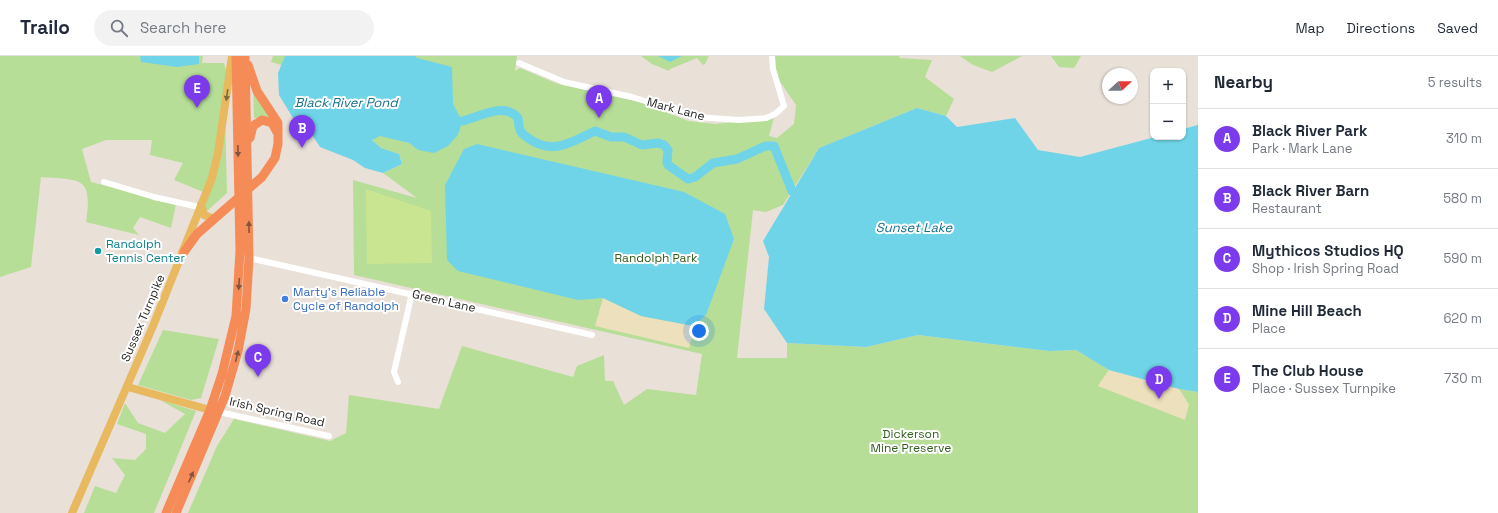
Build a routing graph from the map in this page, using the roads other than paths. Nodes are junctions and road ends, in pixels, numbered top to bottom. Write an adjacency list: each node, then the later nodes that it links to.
1 (232, 56): 9 (main road, Sussex Turnpike, one-way to 9)
2 (236, 56): 17 (highway, one-way to 17)
3 (245, 56): 6 (highway); 7 (highway)
4 (772, 56): 5 (street, Mark Lane)
5 (519, 63)
6 (278, 138): 7 (highway); 10 (highway)
7 (247, 155): 12 (highway, one-way to 7)
8 (104, 182): 9 (street)
9 (200, 206): 10 (main road); 11 (main road, Sussex Turnpike)
10 (214, 219): 11 (highway)
11 (184, 252): 16 (main road, Sussex Turnpike)
12 (249, 258): 13 (street, Green Lane); 17 (highway, one-way to 12)
13 (412, 293): 14 (street, Green Lane); 15 (street)
14 (592, 335)
15 (398, 382)
16 (128, 386): 17 (main road, Irish Spring Road); 19 (main road, Sussex Turnpike)
17 (215, 411): 18 (street, Irish Spring Road); 20 (highway); 21 (highway, one-way to 17)
18 (329, 436)
19 (72, 513)
20 (166, 513)
21 (176, 513)

